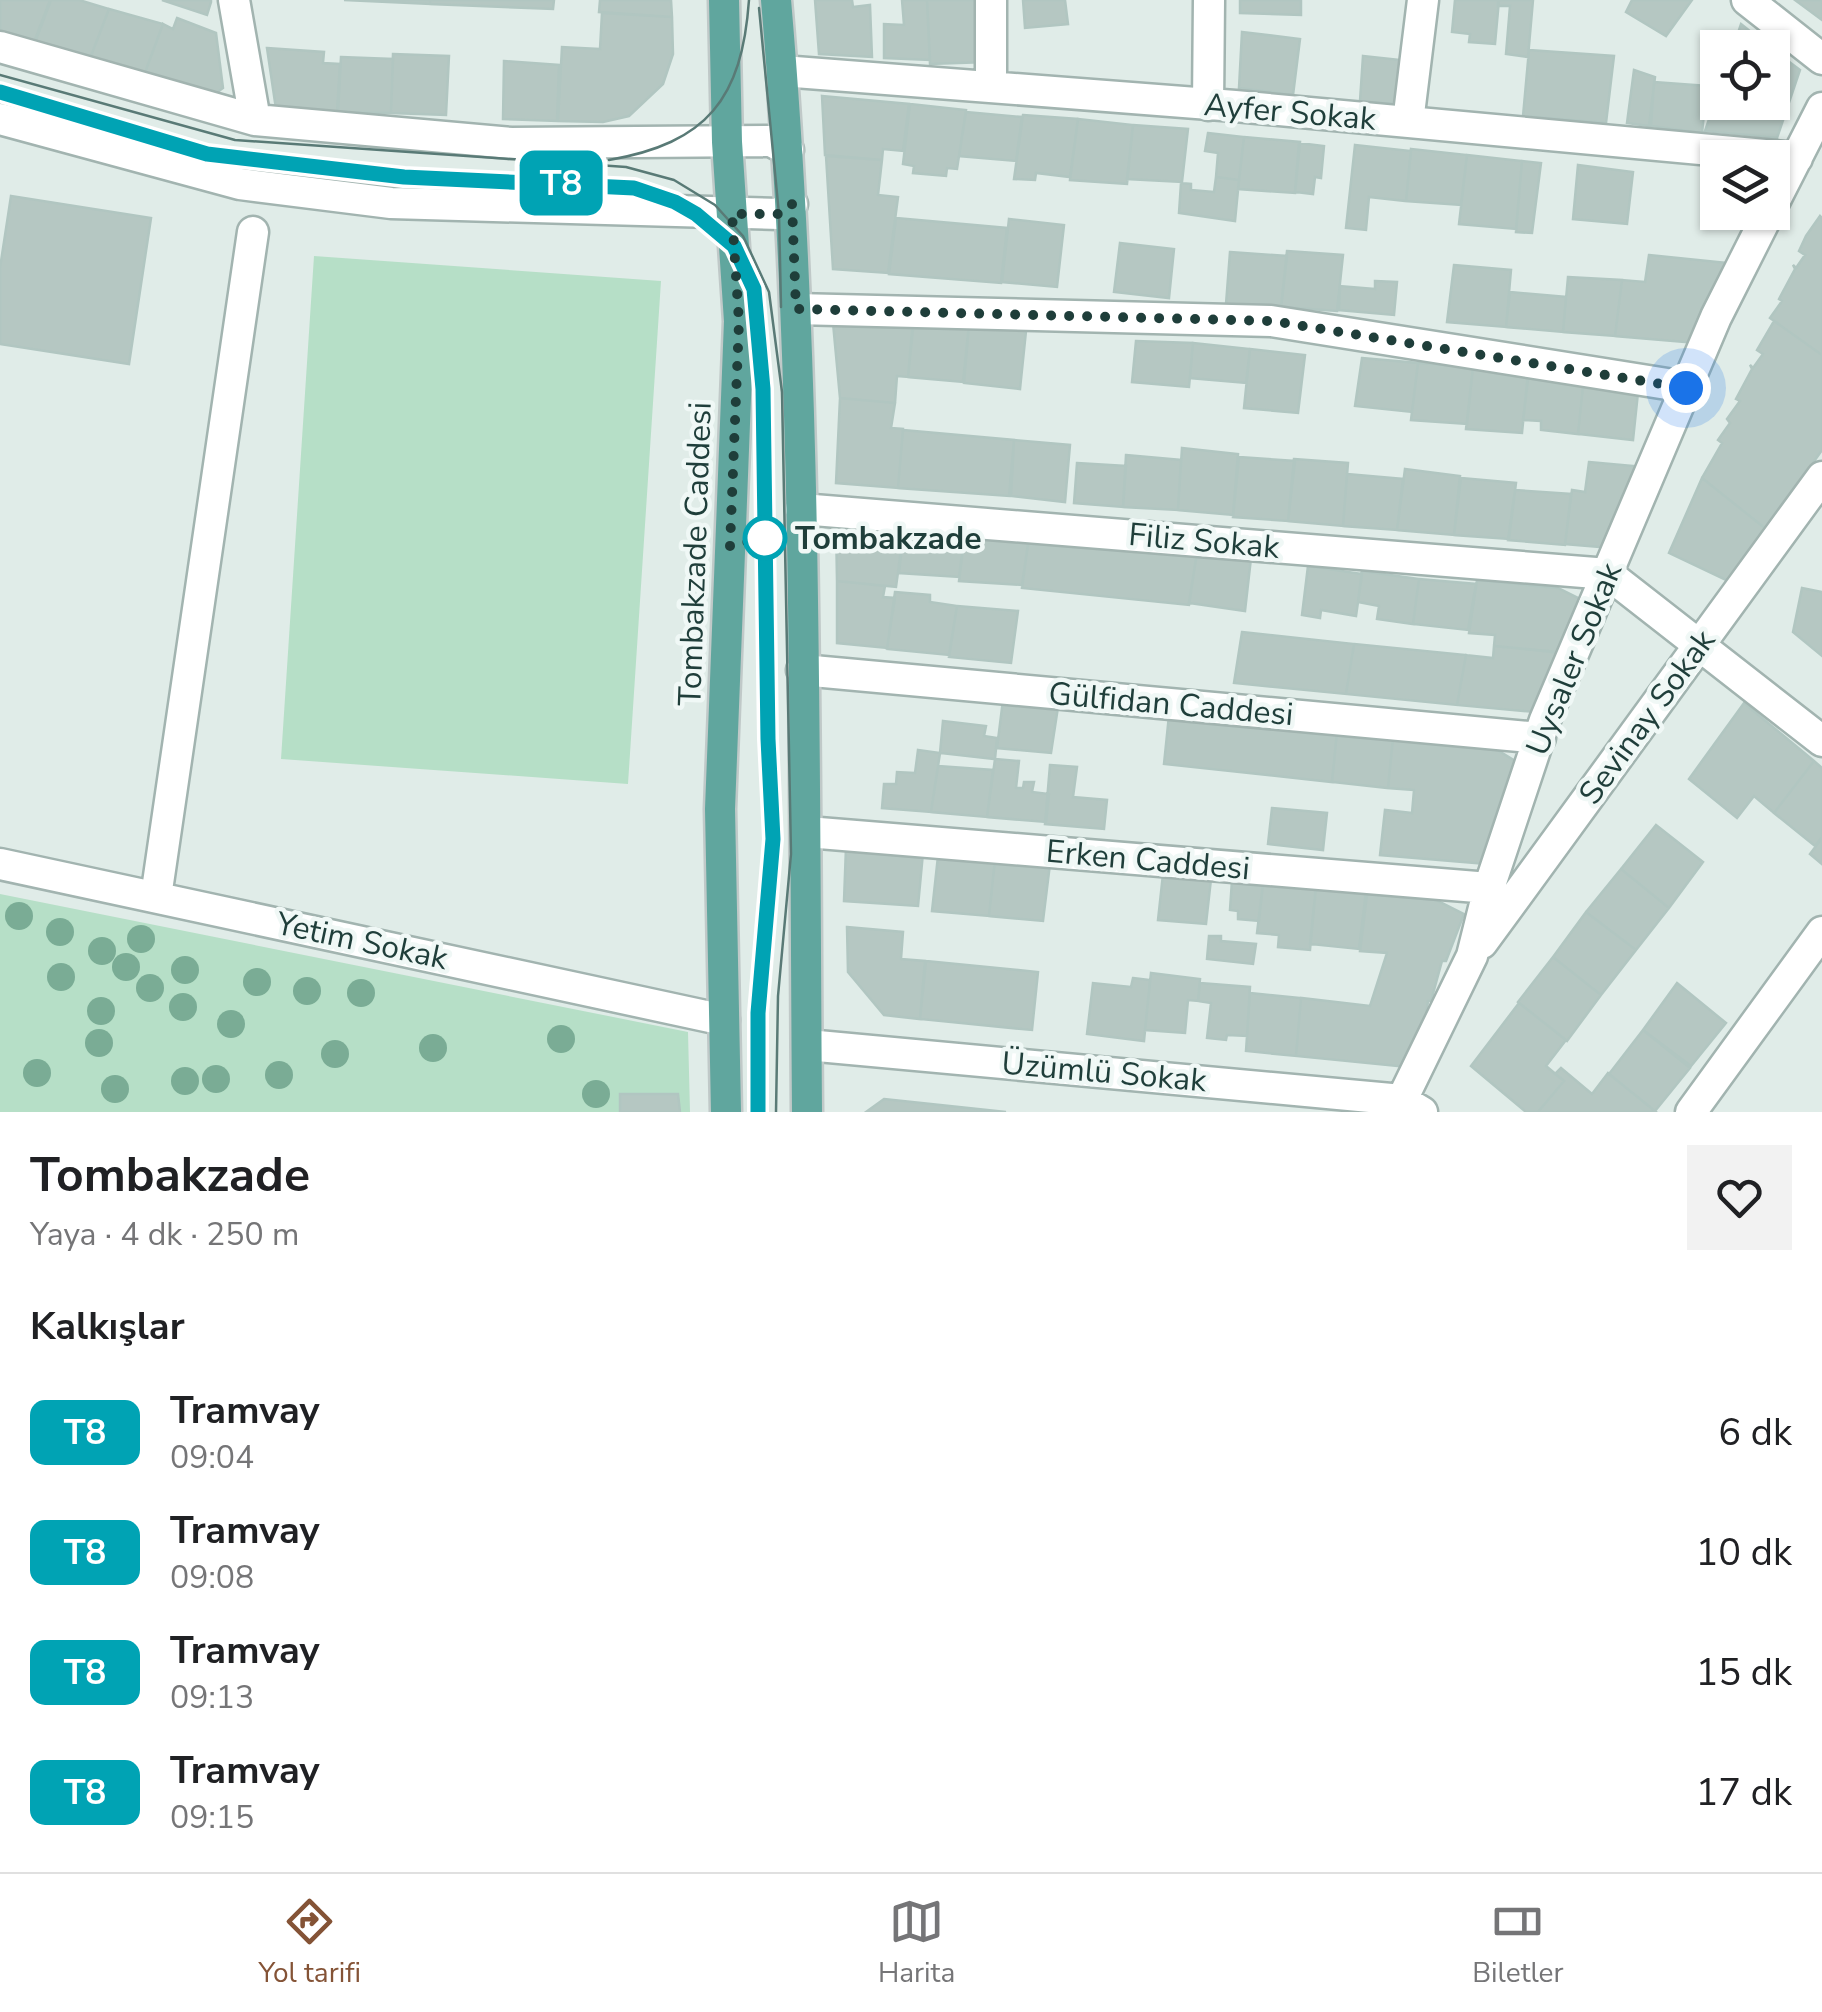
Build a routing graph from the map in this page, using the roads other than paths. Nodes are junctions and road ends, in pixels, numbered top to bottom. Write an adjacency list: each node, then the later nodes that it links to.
1 (234, 0): 15 (street)
2 (724, 0): 17 (main road, Tombakzade Caddesi)
3 (776, 0): 10 (main road)
4 (991, 0): 11 (street)
5 (1208, 0): 12 (street)
6 (1423, 0): 16 (street)
7 (1748, 0): 9 (street)
8 (0, 47): 15 (street)
9 (1822, 59)
10 (782, 71): 11 (street, Ayfer Sokak); 18 (main road)
11 (991, 87): 12 (street, Ayfer Sokak)
12 (1208, 104): 16 (street, Ayfer Sokak)
13 (1822, 108): 19 (street, Uysaler Sokak)
14 (0, 119): 22 (street)
15 (255, 120): 17 (street)
16 (1408, 122): 19 (street, Ayfer Sokak)
17 (728, 142): 18 (street); 22 (main road, Tombakzade Caddesi)
18 (788, 150): 21 (main road)
19 (1797, 158): 20 (street, Uysaler Sokak)
20 (1790, 172)
21 (792, 204): 22 (street); 25 (main road)
22 (732, 214): 40 (main road, Tombakzade Caddesi)
23 (1760, 230): 26 (street, Uysaler Sokak)
24 (253, 232): 37 (street)
25 (796, 309): 26 (street); 28 (main road)
26 (1686, 388): 29 (street, Uysaler Sokak)
27 (1822, 476): 30 (street, Sevinay Sokak)
28 (800, 509): 29 (street, Filiz Sokak); 31 (main road)
29 (1608, 574): 30 (street); 32 (street, Uysaler Sokak)
30 (1700, 645): 33 (street); 39 (street, Sevinay Sokak)
31 (802, 670): 32 (street, Gülfidan Caddesi); 34 (main road)
32 (1540, 738): 36 (street, Uysaler Sokak)
33 (1822, 741)
34 (807, 832): 36 (street, Erken Caddesi); 41 (main road)
35 (0, 864): 37 (street, Yetim Sokak)
36 (1489, 888): 39 (street, Uysaler Sokak)
37 (156, 897): 40 (street, Yetim Sokak)
38 (1822, 932): 45 (street)
39 (1472, 956): 42 (street, Uysaler Sokak)
40 (724, 1020): 43 (main road, Tombakzade Caddesi)
41 (807, 1045): 42 (street, Üzümlü Sokak); 44 (main road)
42 (1407, 1108)
43 (726, 1112)
44 (807, 1112)
45 (1691, 1112)

